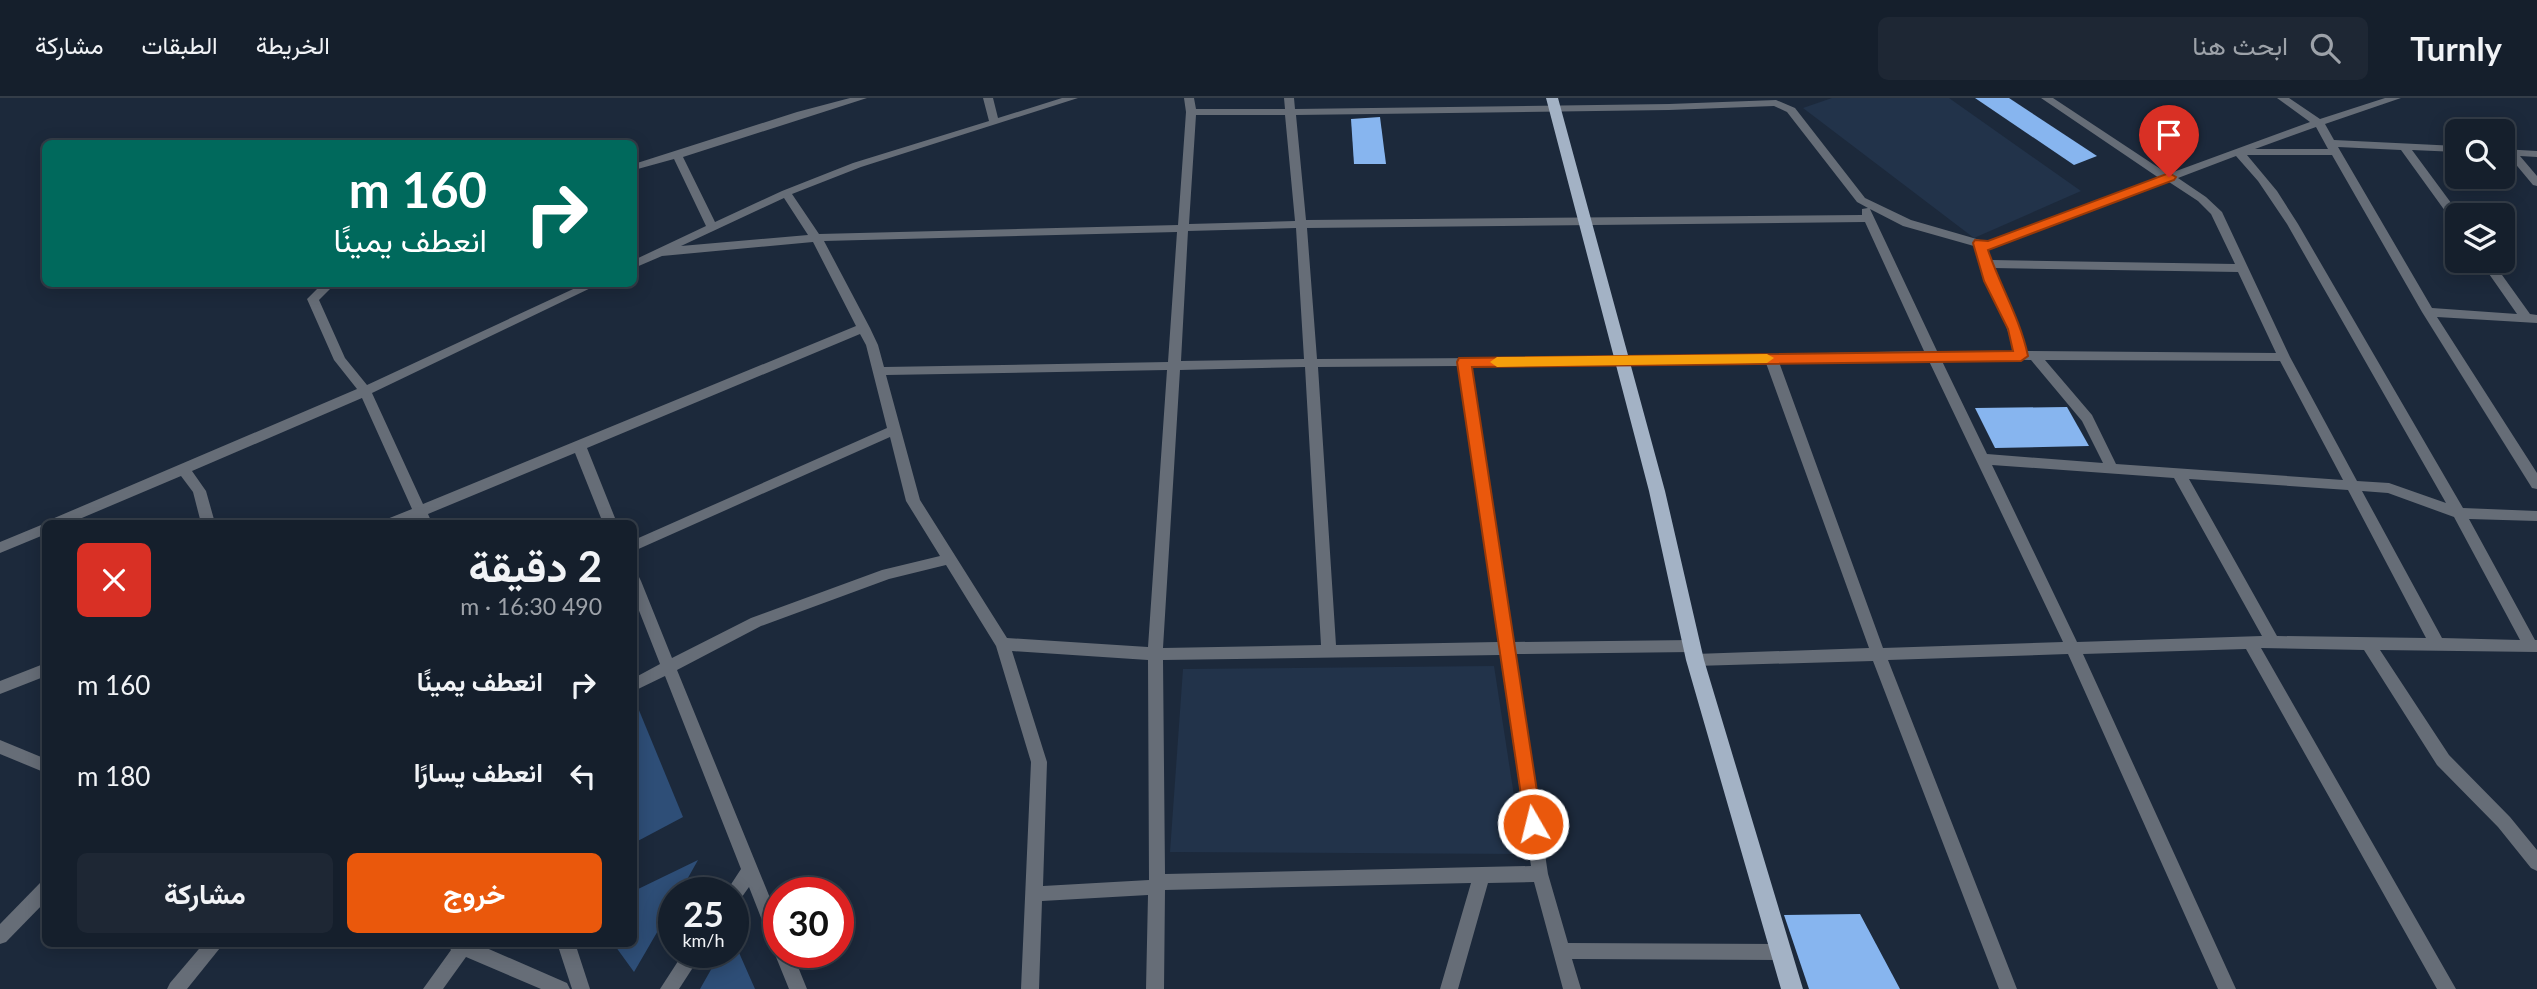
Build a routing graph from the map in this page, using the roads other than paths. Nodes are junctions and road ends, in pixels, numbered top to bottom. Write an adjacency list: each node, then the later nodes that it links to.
1 (862, 98): 25 (street)
2 (988, 98): 17 (street)
3 (1073, 98): 17 (street)
4 (1189, 98): 15 (street)
5 (1289, 98): 16 (street)
6 (1789, 98): 14 (street)
7 (2046, 98): 28 (street)
8 (2282, 98): 18 (street)
9 (2396, 98): 18 (street)
10 (1743, 101): 13 (street); 14 (street)
11 (1553, 102): 12 (street); 13 (street); 34 (main road)
12 (1466, 103): 16 (street)
13 (1659, 103)
14 (1776, 103): 31 (street)
15 (1191, 112): 16 (street); 37 (street)
16 (1290, 112): 35 (street)
17 (993, 121): 30 (street)
18 (2319, 123): 20 (street); 22 (street)
19 (2404, 146): 20 (street); 21 (street); 32 (street)
20 (2332, 148): 22 (street); 47 (street)
21 (2445, 148)
22 (2238, 152): 28 (street); 69 (street)
23 (2515, 153): 24 (street)
24 (2537, 154)
25 (677, 155): 27 (street); 36 (street)
26 (2515, 160): 29 (street)
27 (637, 166)
28 (2168, 177): 39 (street); 43 (street)
29 (2537, 183)
30 (786, 192): 36 (street); 38 (street)
31 (1861, 200): 33 (street); 39 (street)
32 (2445, 203)
33 (1869, 218): 34 (street); 50 (street)
34 (1585, 222): 35 (street); 55 (main road)
35 (1301, 224): 37 (street); 57 (street)
36 (712, 227): 40 (street)
37 (1183, 228): 38 (street); 58 (street)
38 (816, 239): 40 (street); 49 (street)
39 (1980, 243): 42 (street)
40 (660, 252): 41 (street)
41 (637, 263)
42 (1986, 264): 43 (street); 51 (street)
43 (2242, 268): 53 (street)
44 (2496, 273): 48 (street)
45 (326, 287): 60 (street)
46 (587, 287): 60 (street)
47 (2428, 312): 48 (street); 67 (street)
48 (2532, 319)
49 (864, 328): 59 (street); 62 (street)
50 (1932, 355): 51 (street); 54 (street); 63 (street)
51 (2021, 356): 52 (street)
52 (2035, 356): 53 (street); 65 (street)
53 (2284, 356): 68 (street)
54 (1771, 358): 55 (street); 91 (street)
55 (1622, 361): 56 (street); 89 (main road)
56 (1464, 362): 57 (street); 87 (street)
57 (1311, 363): 58 (street); 88 (street)
58 (1174, 366): 59 (street); 90 (street)
59 (879, 371): 61 (street)
60 (365, 391): 64 (street); 71 (street)
61 (894, 430): 76 (street); 78 (street)
62 (579, 444): 71 (street); 74 (street)
63 (1983, 459): 65 (street); 86 (street)
64 (184, 468): 72 (street); 73 (street)
65 (2112, 468): 66 (street)
66 (2178, 472): 68 (street); 81 (street)
67 (2537, 484)
68 (2350, 485): 69 (street); 84 (street)
69 (2459, 513): 70 (street); 85 (street)
70 (2537, 516)
71 (423, 518)
72 (64, 520)
73 (207, 520)
74 (609, 520)
75 (42, 530): 77 (street)
76 (637, 545)
77 (0, 548)
78 (949, 558): 83 (street); 92 (street)
79 (637, 589): 92 (street)
80 (2250, 642): 81 (street); 86 (street); 129 (street)
81 (2273, 642): 82 (street)
82 (2368, 643): 84 (street); 98 (street)
83 (1003, 644): 90 (street); 105 (street)
84 (2437, 644): 85 (street)
85 (2533, 645)
86 (2073, 648): 91 (street); 128 (street)
87 (1508, 649): 88 (street); 89 (street); 100 (street)
88 (1329, 651): 90 (street)
89 (1694, 653): 91 (street); 113 (main road)
90 (1155, 654): 103 (street)
91 (1878, 654): 127 (street)
92 (668, 668): 94 (street); 99 (street)
93 (42, 671): 95 (street)
94 (637, 684)
95 (0, 688)
96 (0, 747): 97 (street)
97 (42, 764)
98 (2537, 863)
99 (750, 871): 102 (street); 106 (street)
100 (1540, 874): 101 (street); 112 (street)
101 (1482, 875): 103 (street); 124 (street)
102 (746, 877)
103 (1157, 884): 105 (street); 123 (street)
104 (42, 893): 107 (street)
105 (1034, 894): 122 (street)
106 (763, 903)
107 (0, 936)
108 (212, 947): 116 (street)
109 (458, 947): 117 (street)
110 (464, 947): 118 (street)
111 (567, 947): 119 (street)
112 (1561, 951): 113 (street); 125 (street)
113 (1780, 952): 126 (main road)
114 (683, 968): 120 (street)
115 (789, 968): 121 (street)
116 (176, 989)
117 (432, 989)
118 (561, 989)
119 (581, 989)
120 (669, 989)
121 (798, 989)
122 (1030, 989)
123 (1155, 989)
124 (1449, 989)
125 (1572, 989)
126 (1792, 989)
127 (2008, 989)
128 (2227, 989)
129 (2447, 989)

